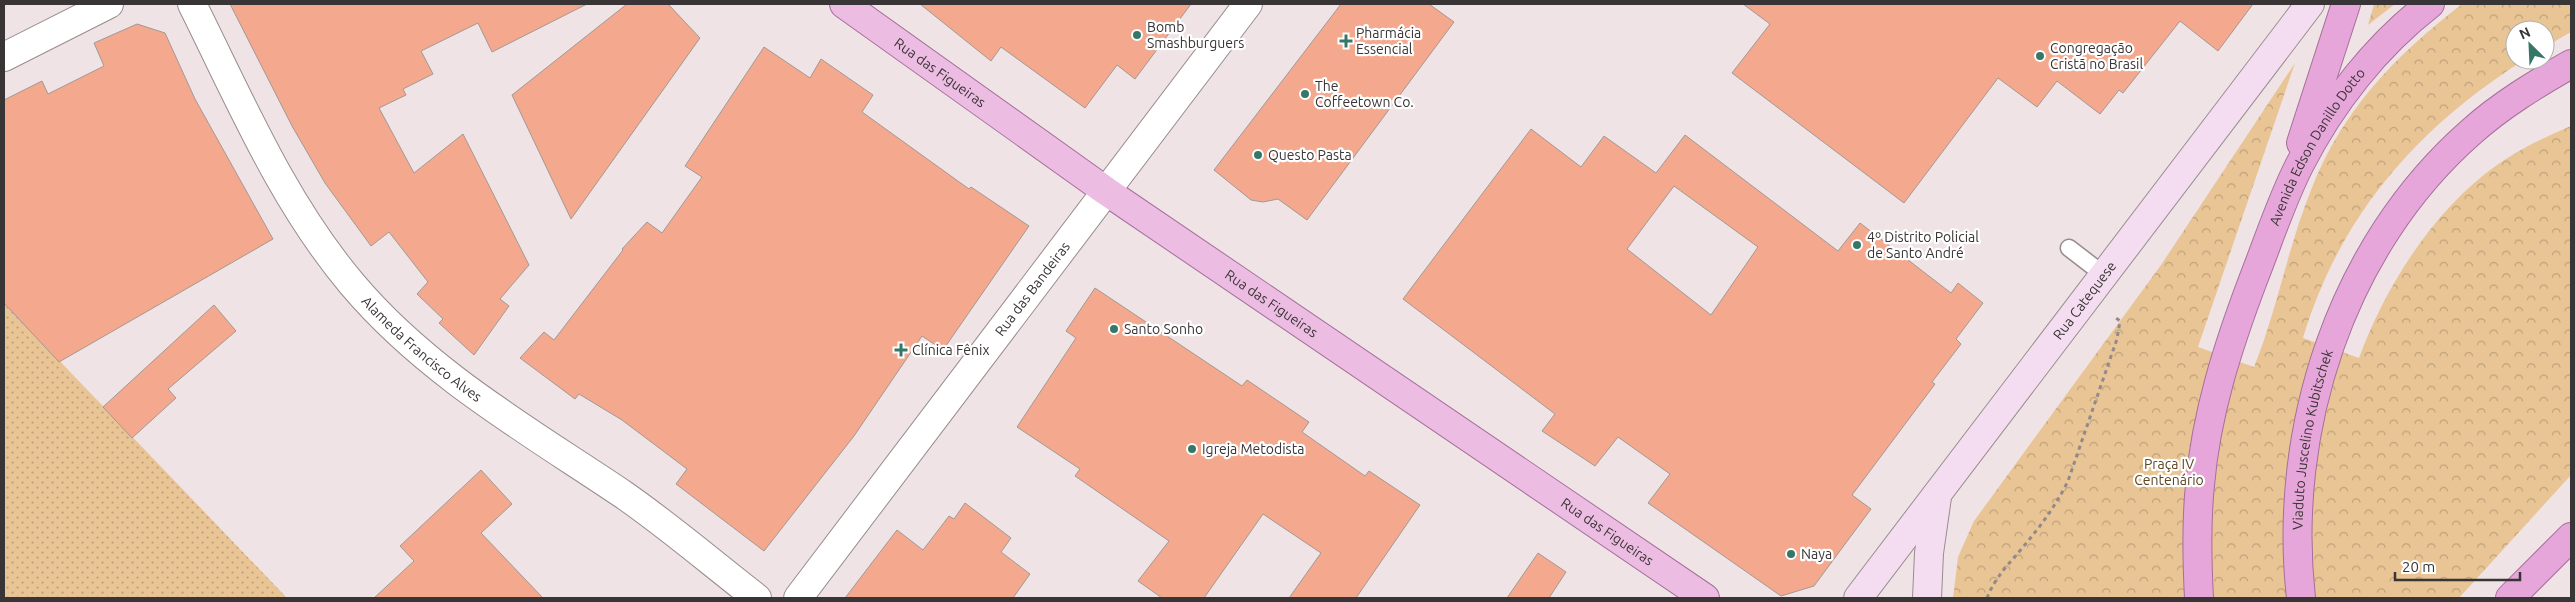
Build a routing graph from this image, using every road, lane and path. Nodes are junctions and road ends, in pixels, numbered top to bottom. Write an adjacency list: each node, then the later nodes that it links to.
1 (109, 4): 8 (street)
2 (192, 4): 16 (street, Alameda Francisco Alves)
3 (844, 4): 10 (main road, Rua das Figueiras)
4 (1248, 4): 10 (street, Rua das Bandeiras)
5 (2310, 4): 13 (main road, Rua Catequese)
6 (2346, 4): 11 (highway)
7 (2430, 4): 11 (highway, Avenida Edson Danillo Dotto)
8 (4, 57)
9 (2564, 72): 23 (highway, Viaduto Juscelino Kubitschek)
10 (1106, 191): 17 (street, Rua das Bandeiras); 18 (main road, Rua das Figueiras)
11 (2286, 196): 22 (highway, Avenida Edson Danillo Dotto)
12 (2069, 248): 13 (lane)
13 (2096, 285): 14 (main road, Rua Catequese); 21 (path)
14 (1938, 493): 19 (main road, Rua Catequese); 20 (main road)
15 (2571, 537): 24 (highway)
16 (757, 598)
17 (798, 598)
18 (1705, 598)
19 (1858, 598)
20 (1928, 598)
21 (1987, 598)
22 (2199, 598)
23 (2300, 598)
24 (2510, 598)

